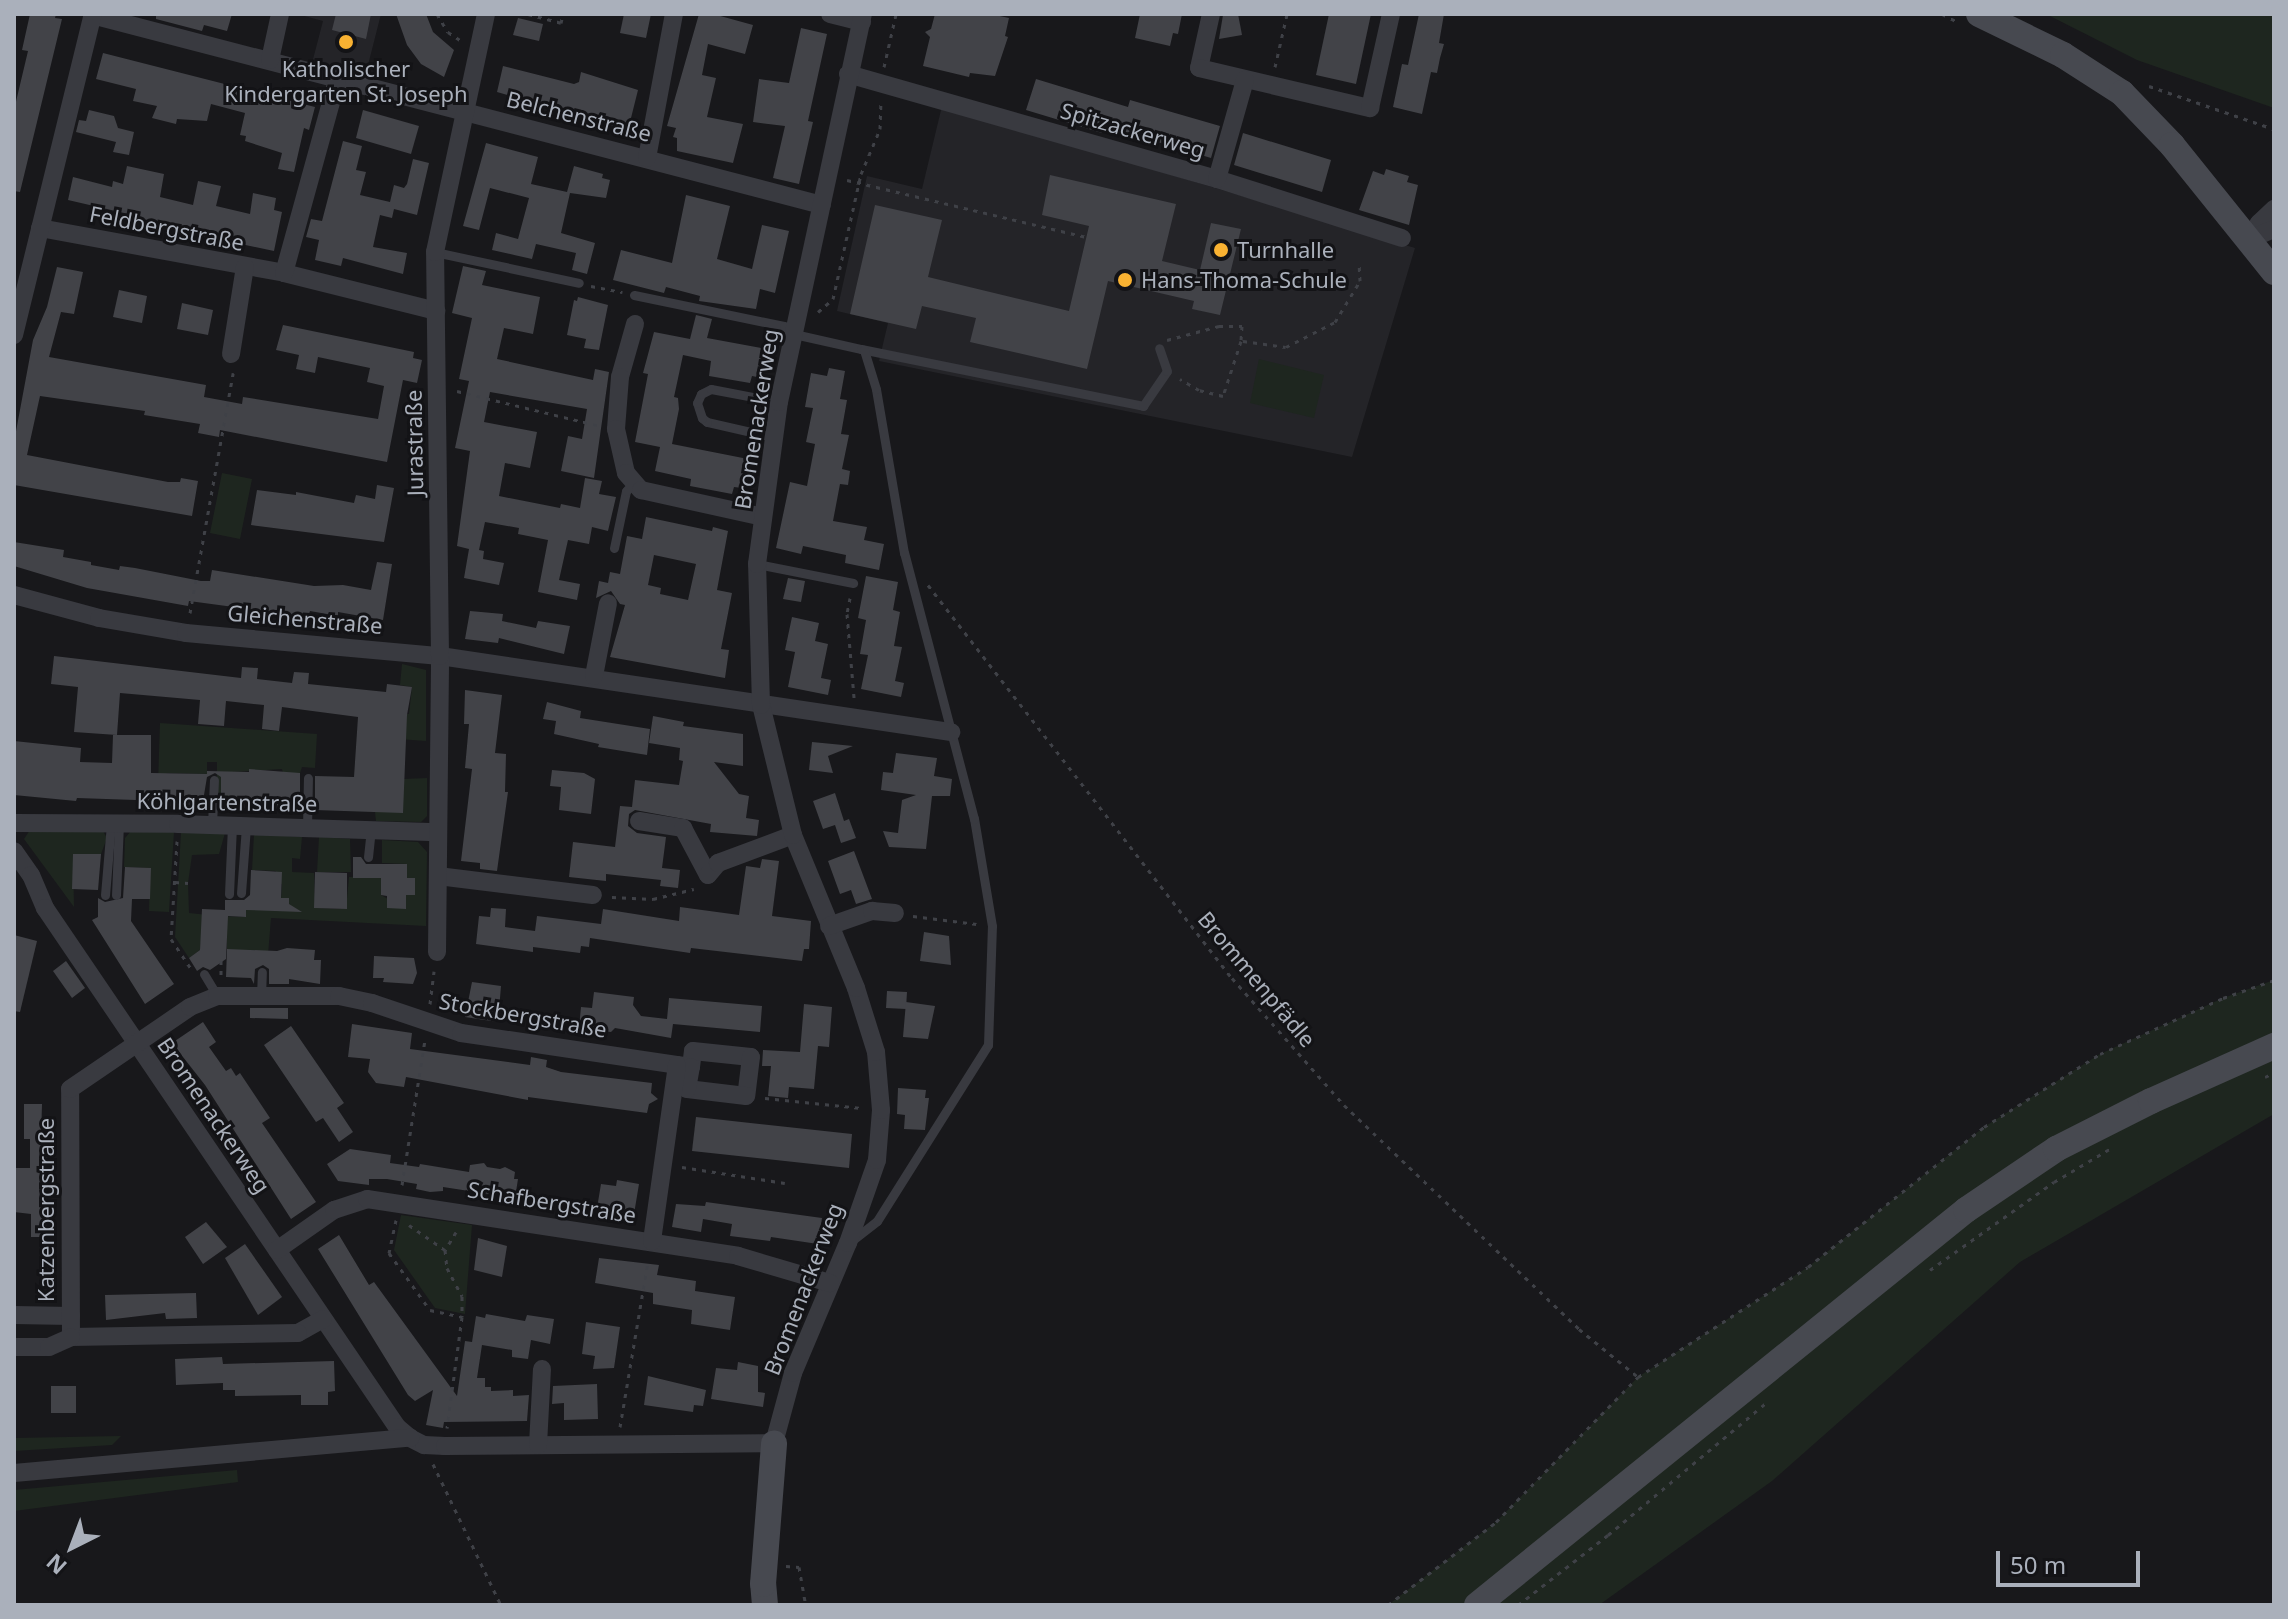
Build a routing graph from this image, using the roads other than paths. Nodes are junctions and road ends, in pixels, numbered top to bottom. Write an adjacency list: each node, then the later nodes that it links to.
1 (280, 14): 10 (street)
2 (486, 14): 14 (street, Jurastraße)
3 (674, 14): 15 (street)
4 (830, 14): 8 (street)
5 (1211, 14): 12 (street)
6 (1391, 14): 12 (street)
7 (92, 15): 10 (street, Belchenstraße); 19 (street)
8 (862, 18): 11 (street, Bromenackerweg)
9 (1972, 19): 22 (street)
10 (270, 60): 13 (street, Belchenstraße)
11 (848, 74): 16 (street, Spitzackerweg); 17 (street, Bromenackerweg)
12 (1245, 80): 16 (street)
13 (337, 81): 14 (street, Belchenstraße); 26 (street)
14 (462, 111): 15 (street, Belchenstraße); 23 (street, Jurastraße)
15 (647, 158): 17 (street, Belchenstraße)
16 (1217, 179): 21 (street, Spitzackerweg)
17 (822, 205): 31 (street, Bromenackerweg)
18 (2274, 209): 22 (street)
19 (40, 228): 24 (street, Feldbergstraße); 32 (street)
20 (2274, 229): 22 (street)
21 (1402, 238)
22 (2248, 240): 25 (street)
23 (435, 252): 27 (lane); 29 (street, Jurastraße)
24 (245, 267): 26 (street, Feldbergstraße); 35 (street)
25 (2274, 272)
26 (284, 273): 29 (street, Feldbergstraße)
27 (579, 283)
28 (634, 295): 31 (lane)
29 (436, 311): 45 (street, Jurastraße)
30 (635, 324): 38 (street)
31 (794, 334): 34 (lane); 36 (street, Bromenackerweg)
32 (14, 335)
33 (1159, 348): 34 (lane)
34 (864, 350): 48 (lane)
35 (231, 354)
36 (779, 402): 37 (street, Bromenackerweg); 37 (lane)
37 (773, 437): 39 (street, Bromenackerweg)
38 (634, 482): 39 (street); 40 (lane)
39 (763, 517): 41 (street, Bromenackerweg)
40 (614, 548)
41 (757, 564): 42 (lane); 47 (street, Bromenackerweg)
42 (853, 583)
43 (14, 595): 45 (street, Gleichenstraße)
44 (608, 603): 46 (street)
45 (440, 656): 46 (street, Gleichenstraße); 58 (street, Jurastraße)
46 (594, 676): 47 (street, Gleichenstraße)
47 (761, 705): 48 (street, Gleichenstraße); 59 (street, Bromenackerweg)
48 (951, 732): 78 (lane)
49 (308, 778): 56 (lane)
50 (214, 780): 54 (lane)
51 (639, 821): 59 (street)
52 (14, 823): 53 (street, Köhlgartenstraße)
53 (115, 823): 54 (street, Köhlgartenstraße); 65 (lane)
54 (212, 825): 55 (street, Köhlgartenstraße)
55 (239, 826): 56 (street, Köhlgartenstraße); 63 (lane); 64 (lane)
56 (307, 828): 57 (street, Köhlgartenstraße)
57 (371, 830): 58 (street, Köhlgartenstraße); 61 (lane)
58 (438, 832): 62 (street, Jurastraße)
59 (793, 835): 68 (street, Bromenackerweg)
60 (14, 851): 74 (street, Bromenackerweg)
61 (368, 857)
62 (438, 876): 66 (street); 69 (street, Jurastraße)
63 (241, 893)
64 (229, 894)
65 (110, 895)
66 (593, 895)
67 (895, 913): 68 (street)
68 (829, 926): 78 (street, Bromenackerweg)
69 (437, 952)
70 (262, 972): 73 (lane)
71 (204, 974): 72 (lane)
72 (214, 996): 73 (street, Stockbergstraße); 74 (street)
73 (261, 997): 76 (street, Stockbergstraße)
74 (137, 1043): 79 (street, Bromenackerweg); 82 (street, Katzenbergstraße)
75 (2274, 1046): 92 (street)
76 (684, 1066): 76 (street); 77 (street)
77 (652, 1241): 79 (street, Schafbergstraße); 80 (street, Schafbergstraße)
78 (848, 1243): 80 (street, Bromenackerweg)
79 (277, 1250): 83 (street, Bromenackerweg)
80 (830, 1283): 88 (street, Bromenackerweg)
81 (14, 1315): 82 (street, Katzenbergstraße)
82 (71, 1316): 84 (street, Katzenbergstraße)
83 (323, 1319): 84 (street); 87 (street, Bromenackerweg)
84 (71, 1337): 85 (street)
85 (14, 1347)
86 (542, 1369): 89 (street)
87 (417, 1442): 89 (street); 90 (street)
88 (774, 1443): 89 (street); 91 (street)
89 (538, 1445)
90 (14, 1473)
91 (765, 1605)
92 (1477, 1605)

